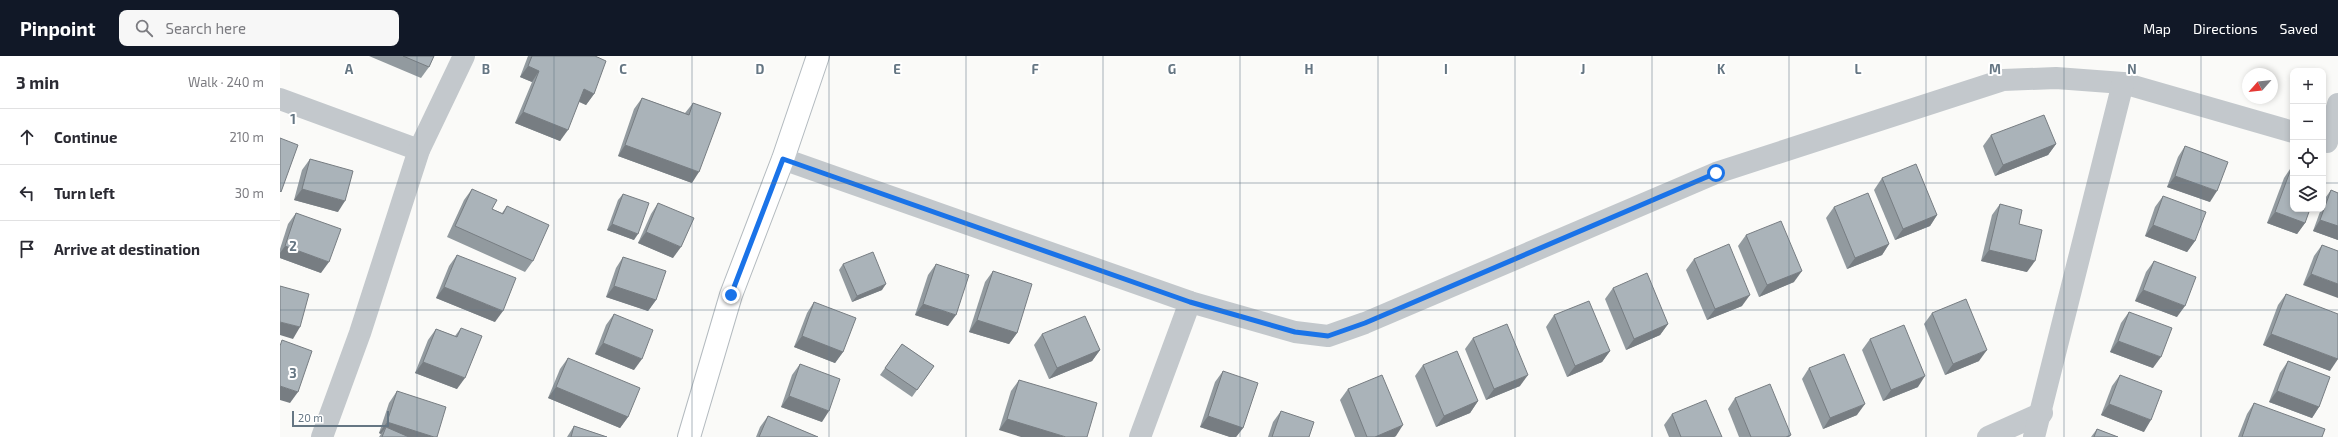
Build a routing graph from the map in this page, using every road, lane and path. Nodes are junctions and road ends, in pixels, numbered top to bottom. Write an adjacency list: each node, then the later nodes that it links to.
1 (464, 56): 8 (street)
2 (818, 56): 9 (street)
3 (2123, 83): 6 (street); 10 (street); 11 (street)
4 (280, 99): 8 (street)
5 (2338, 104): 7 (street)
6 (2290, 131)
7 (2329, 142)
8 (419, 150): 12 (street)
9 (783, 159): 10 (street); 13 (street)
10 (1190, 302): 14 (street)
11 (2042, 413): 15 (street); 16 (street)
12 (322, 437)
13 (689, 437)
14 (1140, 437)
15 (1988, 437)
16 (2034, 437)

